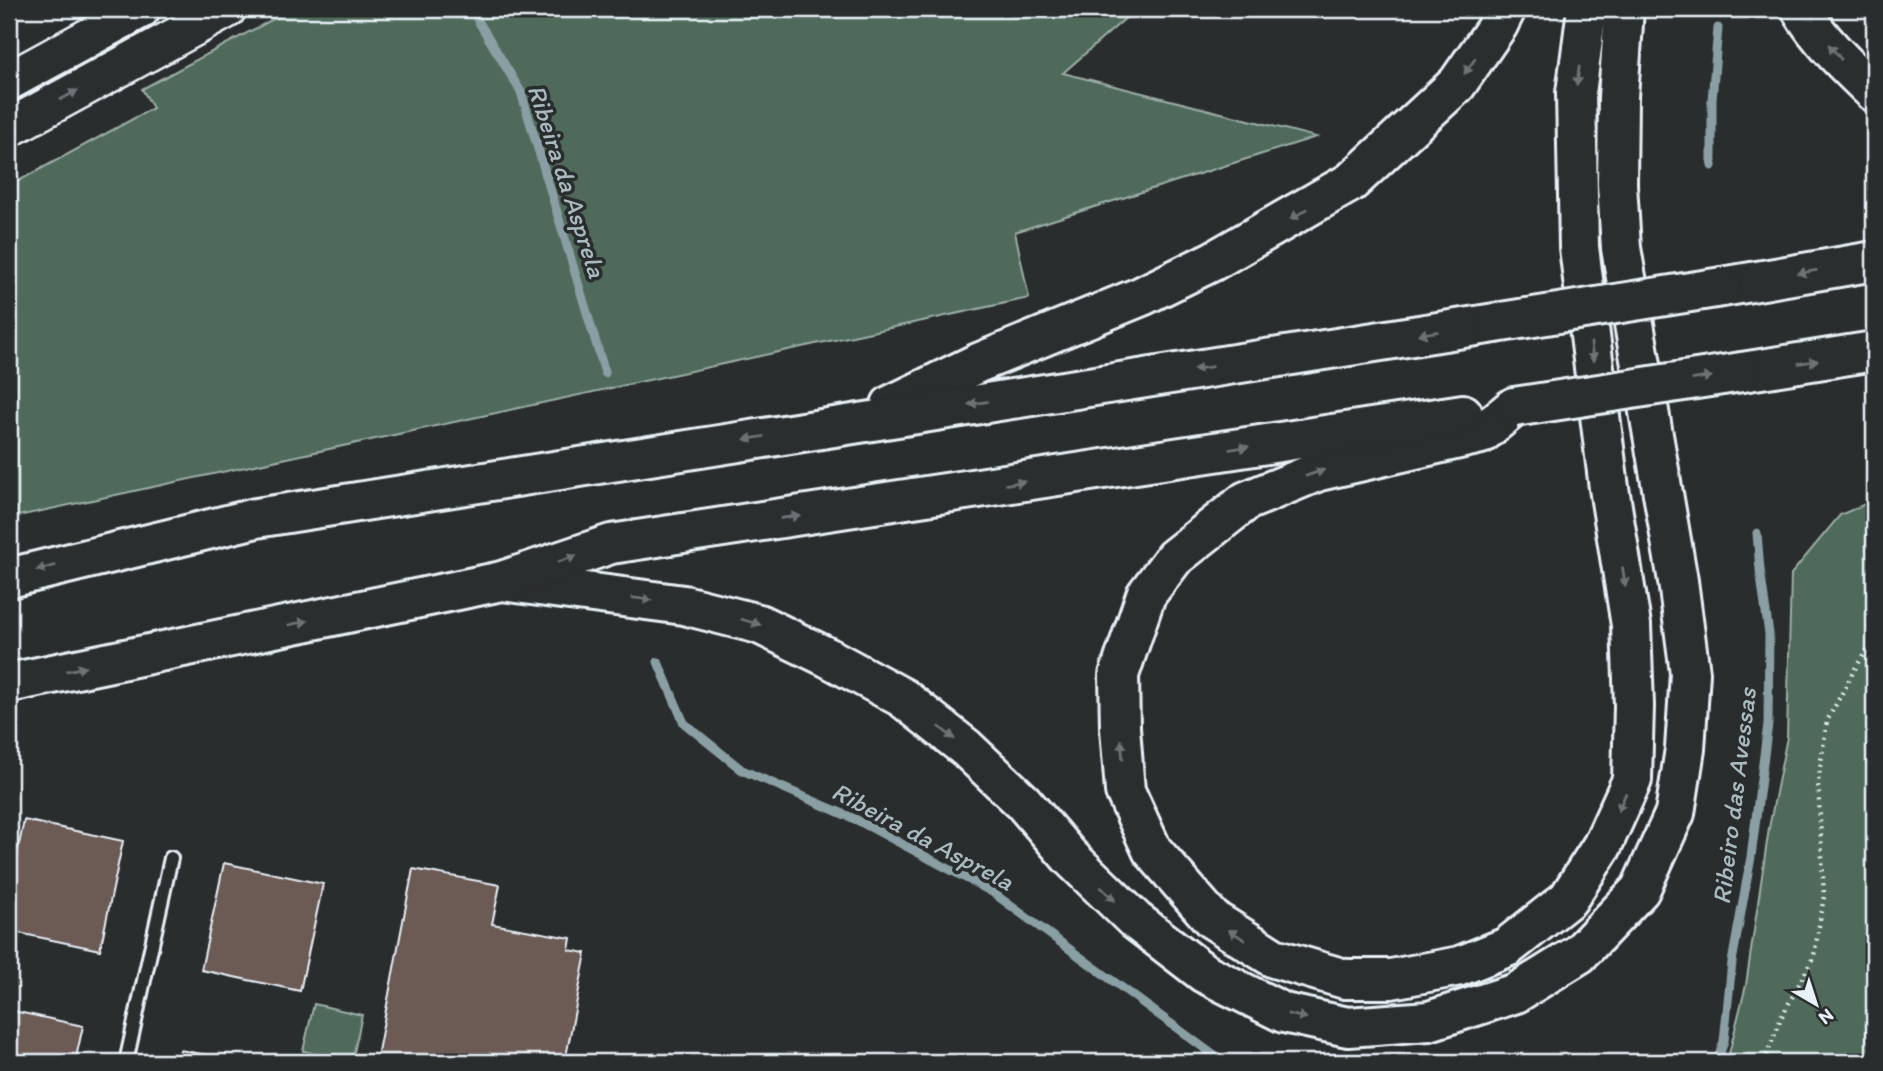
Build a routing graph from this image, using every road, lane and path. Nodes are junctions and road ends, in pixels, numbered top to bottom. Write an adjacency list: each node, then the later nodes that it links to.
1 (141, 9): 7 (street)
2 (227, 9): 9 (street, one-way to 2)
3 (1506, 9): 13 (highway, one-way to 13)
4 (1587, 9): 12 (highway, one-way to 12)
5 (1624, 9): 15 (highway, one-way to 5)
6 (1801, 9): 8 (highway, one-way to 6)
7 (9, 81)
8 (1874, 92)
9 (9, 128)
10 (1874, 261): 13 (highway, one-way to 13, bridge)
11 (1874, 351): 12 (highway, one-way to 11, bridge)
12 (1514, 407): 15 (highway, one-way to 12)
13 (852, 423): 14 (highway, one-way to 14)
14 (9, 578)
15 (502, 581): 17 (highway, one-way to 15)
16 (1874, 639): 20 (path)
17 (9, 683)
18 (171, 858): 19 (lane)
19 (126, 1062)
20 (1764, 1062)

